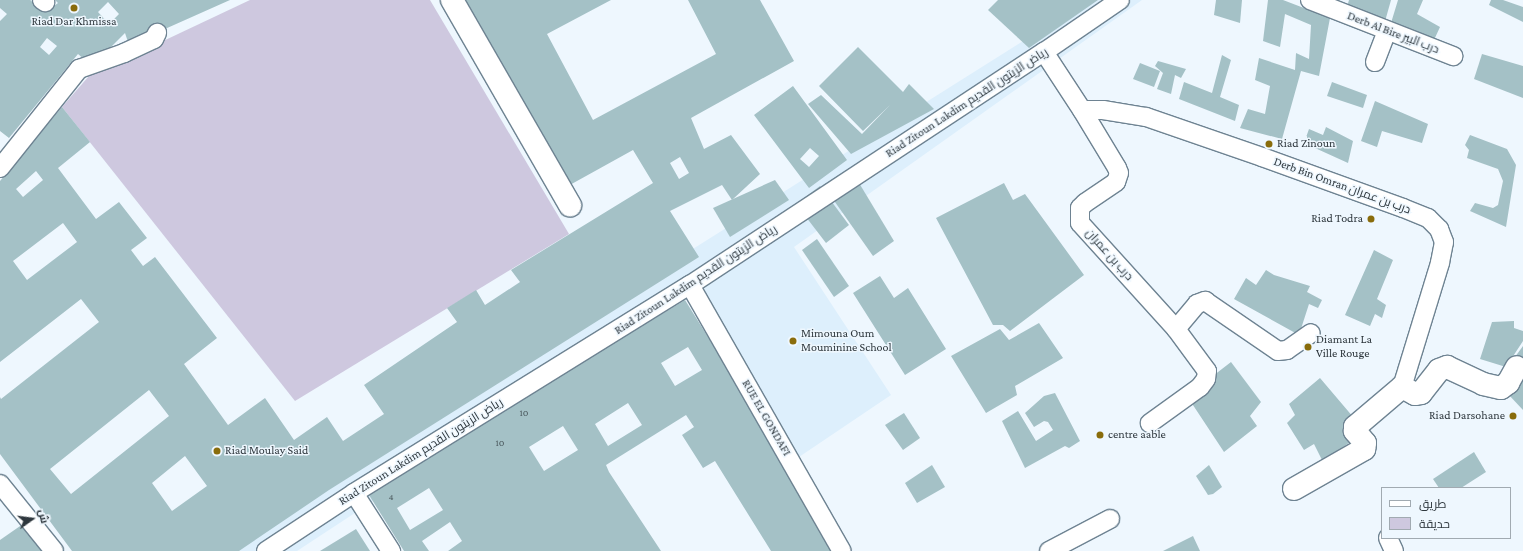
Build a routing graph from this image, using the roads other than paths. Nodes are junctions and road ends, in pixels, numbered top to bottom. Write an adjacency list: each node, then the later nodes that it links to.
1 (452, 0): 11 (street)
2 (1120, 0): 6 (lane, Riad Zitoun Lakdim رياض الزيتون القديم)
3 (1310, 0): 4 (lane, Derb Al Bire درب البير)
4 (1387, 31): 7 (lane, Derb Al Bire درب البير); 8 (lane)
5 (157, 33): 10 (lane)
6 (1044, 52): 9 (lane, درب بن عمران); 12 (lane, Riad Zitoun Lakdim رياض الزيتون القديم)
7 (1453, 56)
8 (1375, 62)
9 (1082, 110): 13 (lane, درب بن عمران); 16 (lane, Derb Bin Omran درب بن عمران)
10 (3, 157)
11 (570, 205)
12 (690, 285): 20 (lane, Riad Zitoun Lakdim رياض الزيتون القديم); 26 (lane, RUE EL GONDAFI)
13 (1176, 329): 14 (lane); 17 (lane, درب بن عمران)
14 (1311, 333)
15 (1517, 367): 16 (street)
16 (1402, 387): 19 (street)
17 (1150, 423)
18 (0, 484): 23 (lane)
19 (1294, 489)
20 (354, 494): 24 (lane, Riad Zitoun Lakdim رياض الزيتون القديم); 25 (lane)
21 (1110, 519): 27 (lane)
22 (1388, 539): 28 (lane)
23 (54, 551)
24 (266, 551)
25 (391, 551)
26 (842, 551)
27 (1049, 551)
28 (1394, 551)

